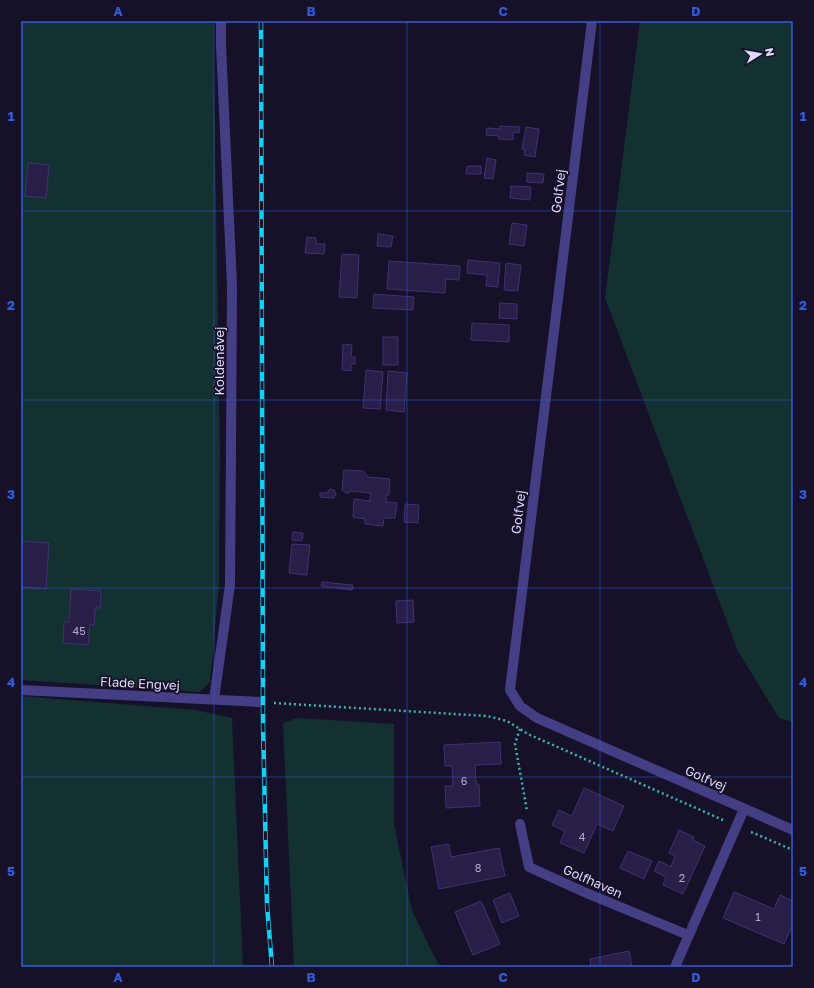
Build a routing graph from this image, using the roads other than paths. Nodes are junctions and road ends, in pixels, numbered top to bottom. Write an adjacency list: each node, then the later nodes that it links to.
1 (221, 21): 4 (street, Koldenåvej)
2 (592, 21): 6 (street, Golfvej)
3 (21, 690): 4 (street, Flade Engvej)
4 (214, 699): 5 (street, Flade Engvej)
5 (259, 702)
6 (744, 809): 8 (street, Golfvej); 9 (street)
7 (520, 824): 9 (street, Golfhaven)
8 (793, 830)
9 (688, 935): 10 (street)
10 (675, 967)

